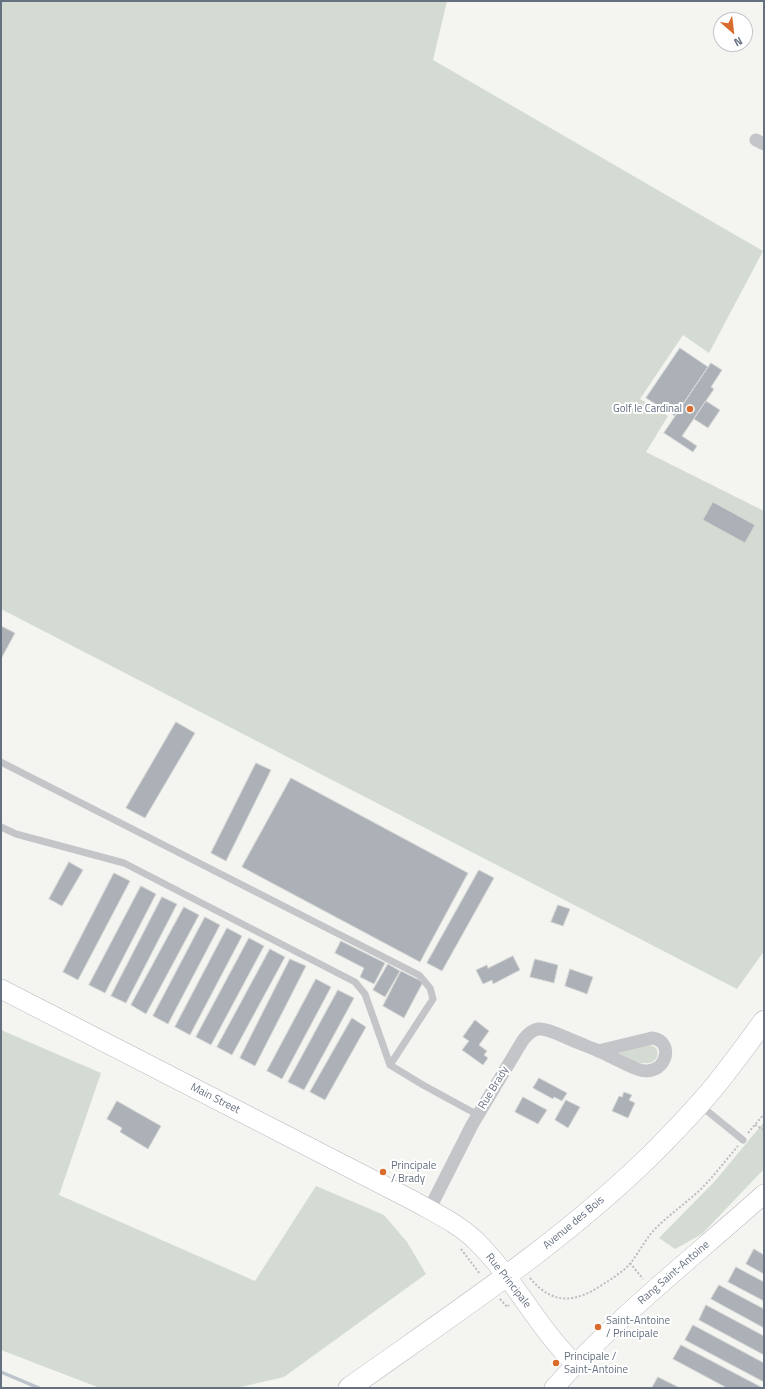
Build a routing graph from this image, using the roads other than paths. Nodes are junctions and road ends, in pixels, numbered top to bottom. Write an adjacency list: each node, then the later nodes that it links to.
1 (1, 762): 6 (lane)
2 (1, 827): 6 (lane)
3 (1, 989): 11 (street, Main Street)
4 (764, 1021): 7 (main road, Avenue des Bois)
5 (598, 1051): 8 (street, Rue Brady)
6 (390, 1064): 8 (lane)
7 (698, 1105): 9 (lane); 12 (main road, Avenue des Bois)
8 (478, 1115): 11 (street, Rue Brady)
9 (743, 1140)
10 (764, 1194): 13 (street, Rang Saint-Antoine)
11 (429, 1210): 12 (street, Rue Principale)
12 (506, 1277): 13 (street, Rue Principale); 14 (main road, Avenue des Bois)
13 (575, 1364): 15 (street, Rang Saint-Antoine)
14 (350, 1388)
15 (554, 1388)

